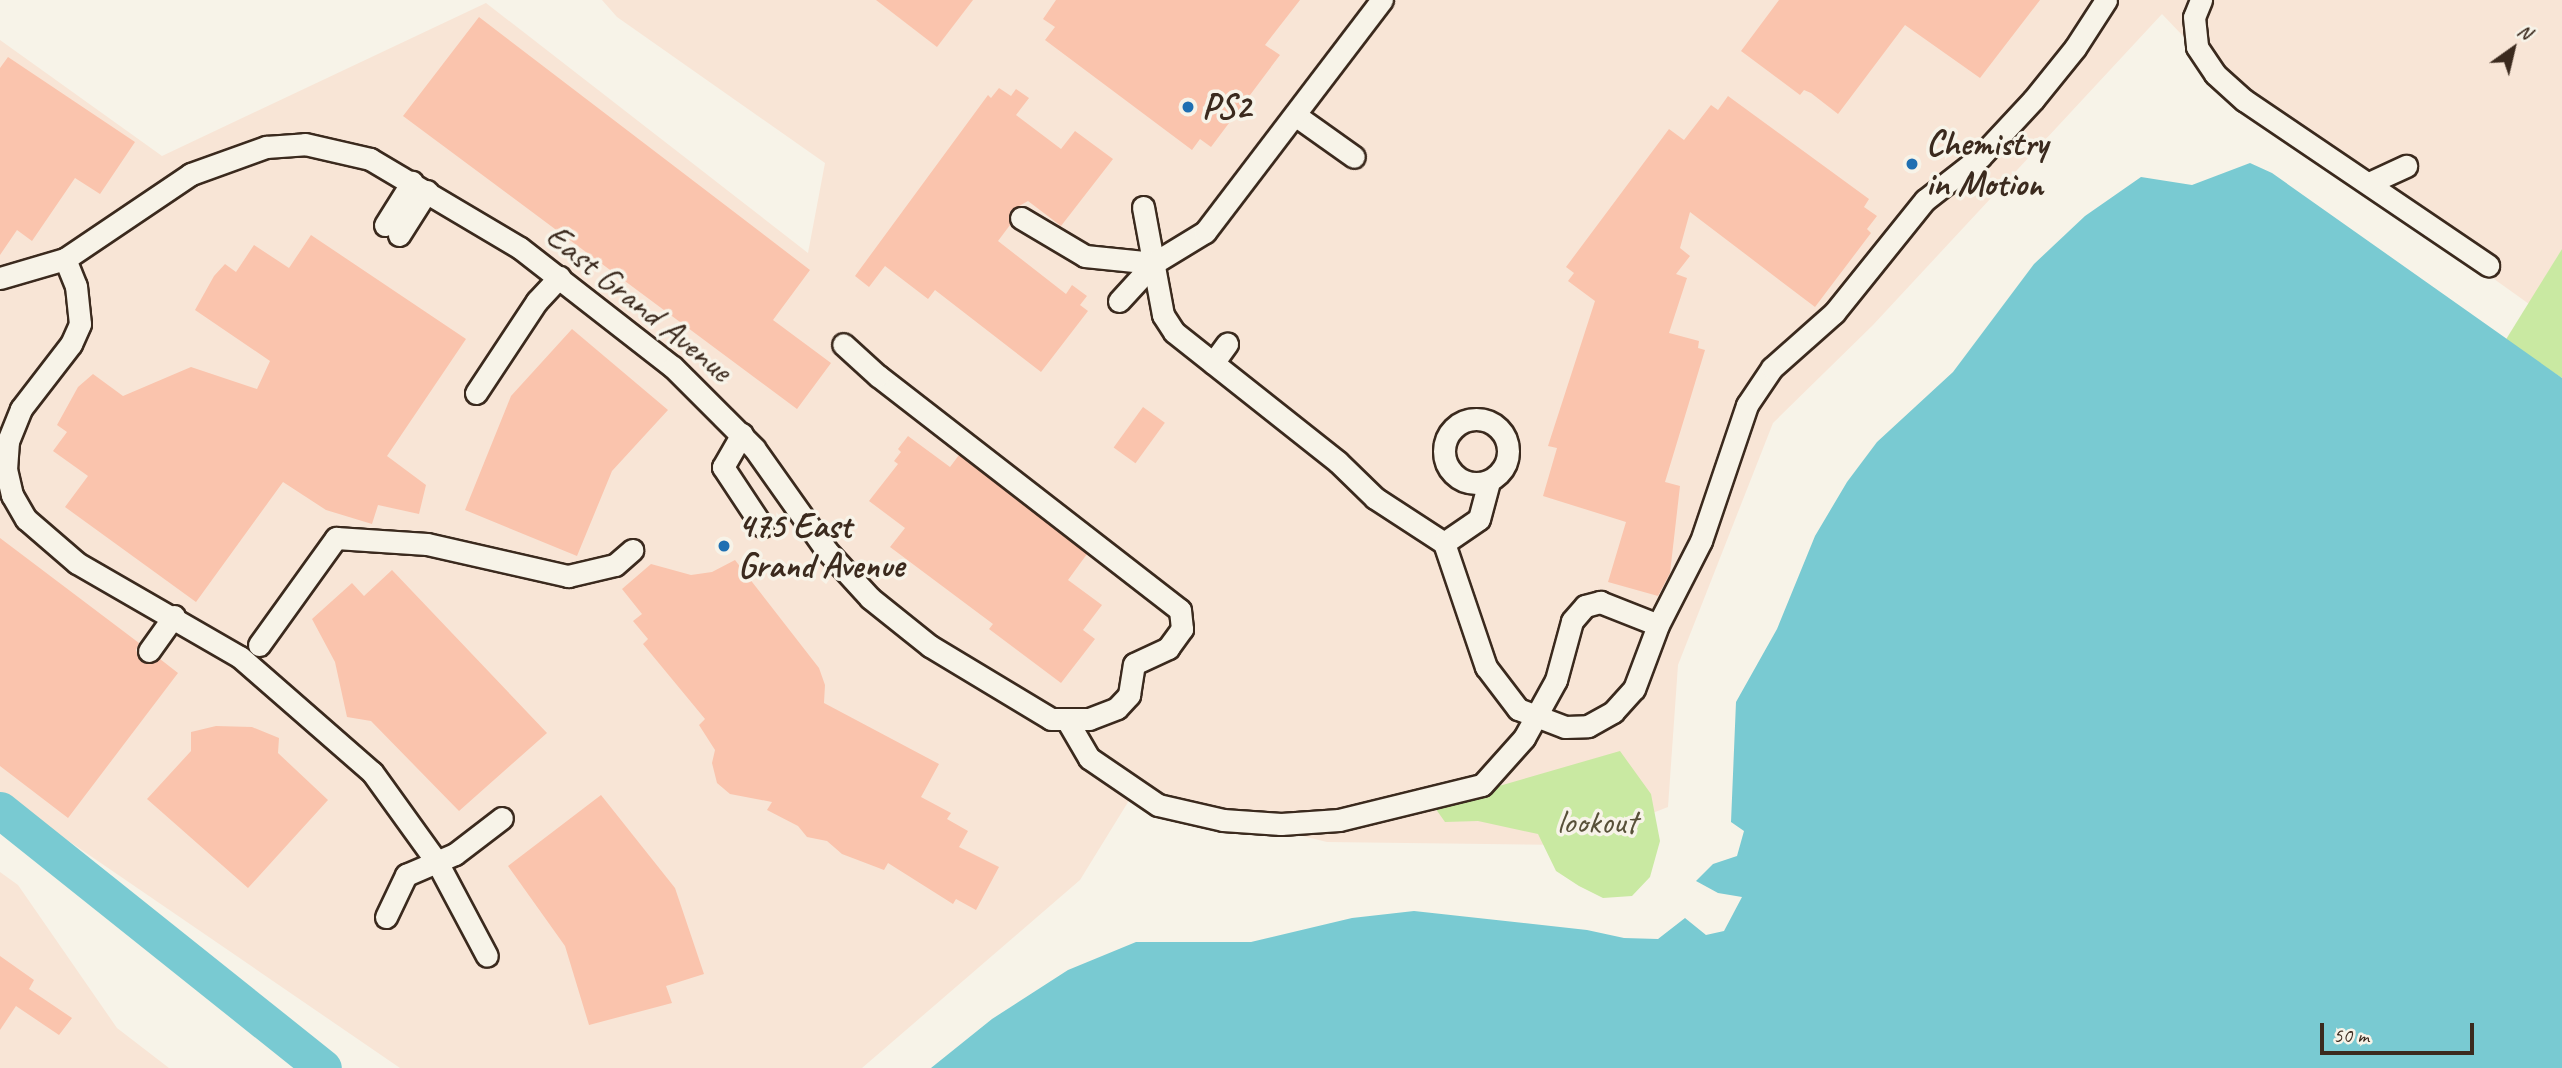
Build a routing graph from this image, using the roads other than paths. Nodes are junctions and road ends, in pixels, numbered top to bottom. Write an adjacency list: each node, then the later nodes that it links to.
1 (1382, 0): 4 (street)
2 (2106, 0): 28 (street)
3 (2201, 0): 7 (street)
4 (1288, 113): 5 (street); 13 (street)
5 (1354, 157)
6 (2406, 166): 7 (street)
7 (2370, 183): 14 (street)
8 (420, 186): 11 (street); 12 (street, East Grand Avenue); 15 (street, East Grand Avenue)
9 (1143, 207): 13 (street)
10 (1021, 218): 13 (street)
11 (392, 230)
12 (65, 259): 16 (street, East Grand Avenue); 27 (street)
13 (1154, 263): 17 (street); 20 (street)
14 (2488, 265)
15 (559, 277): 21 (street); 22 (street, East Grand Avenue)
16 (0, 278)
17 (1119, 301)
18 (843, 344): 32 (street)
19 (1227, 344): 20 (street)
20 (1213, 363): 25 (street)
21 (477, 393)
22 (742, 434): 24 (street); 32 (street, East Grand Avenue)
23 (1489, 481): 25 (street)
24 (762, 526)
25 (1444, 543): 31 (street)
26 (632, 550): 29 (street)
27 (174, 616): 30 (street); 34 (street)
28 (1658, 625): 31 (street); 31 (street)
29 (259, 645)
30 (149, 650)
31 (1535, 718): 32 (street)
32 (1069, 722)
33 (502, 818): 34 (street)
34 (437, 862): 35 (street); 36 (street)
35 (386, 917)
36 (487, 956)

